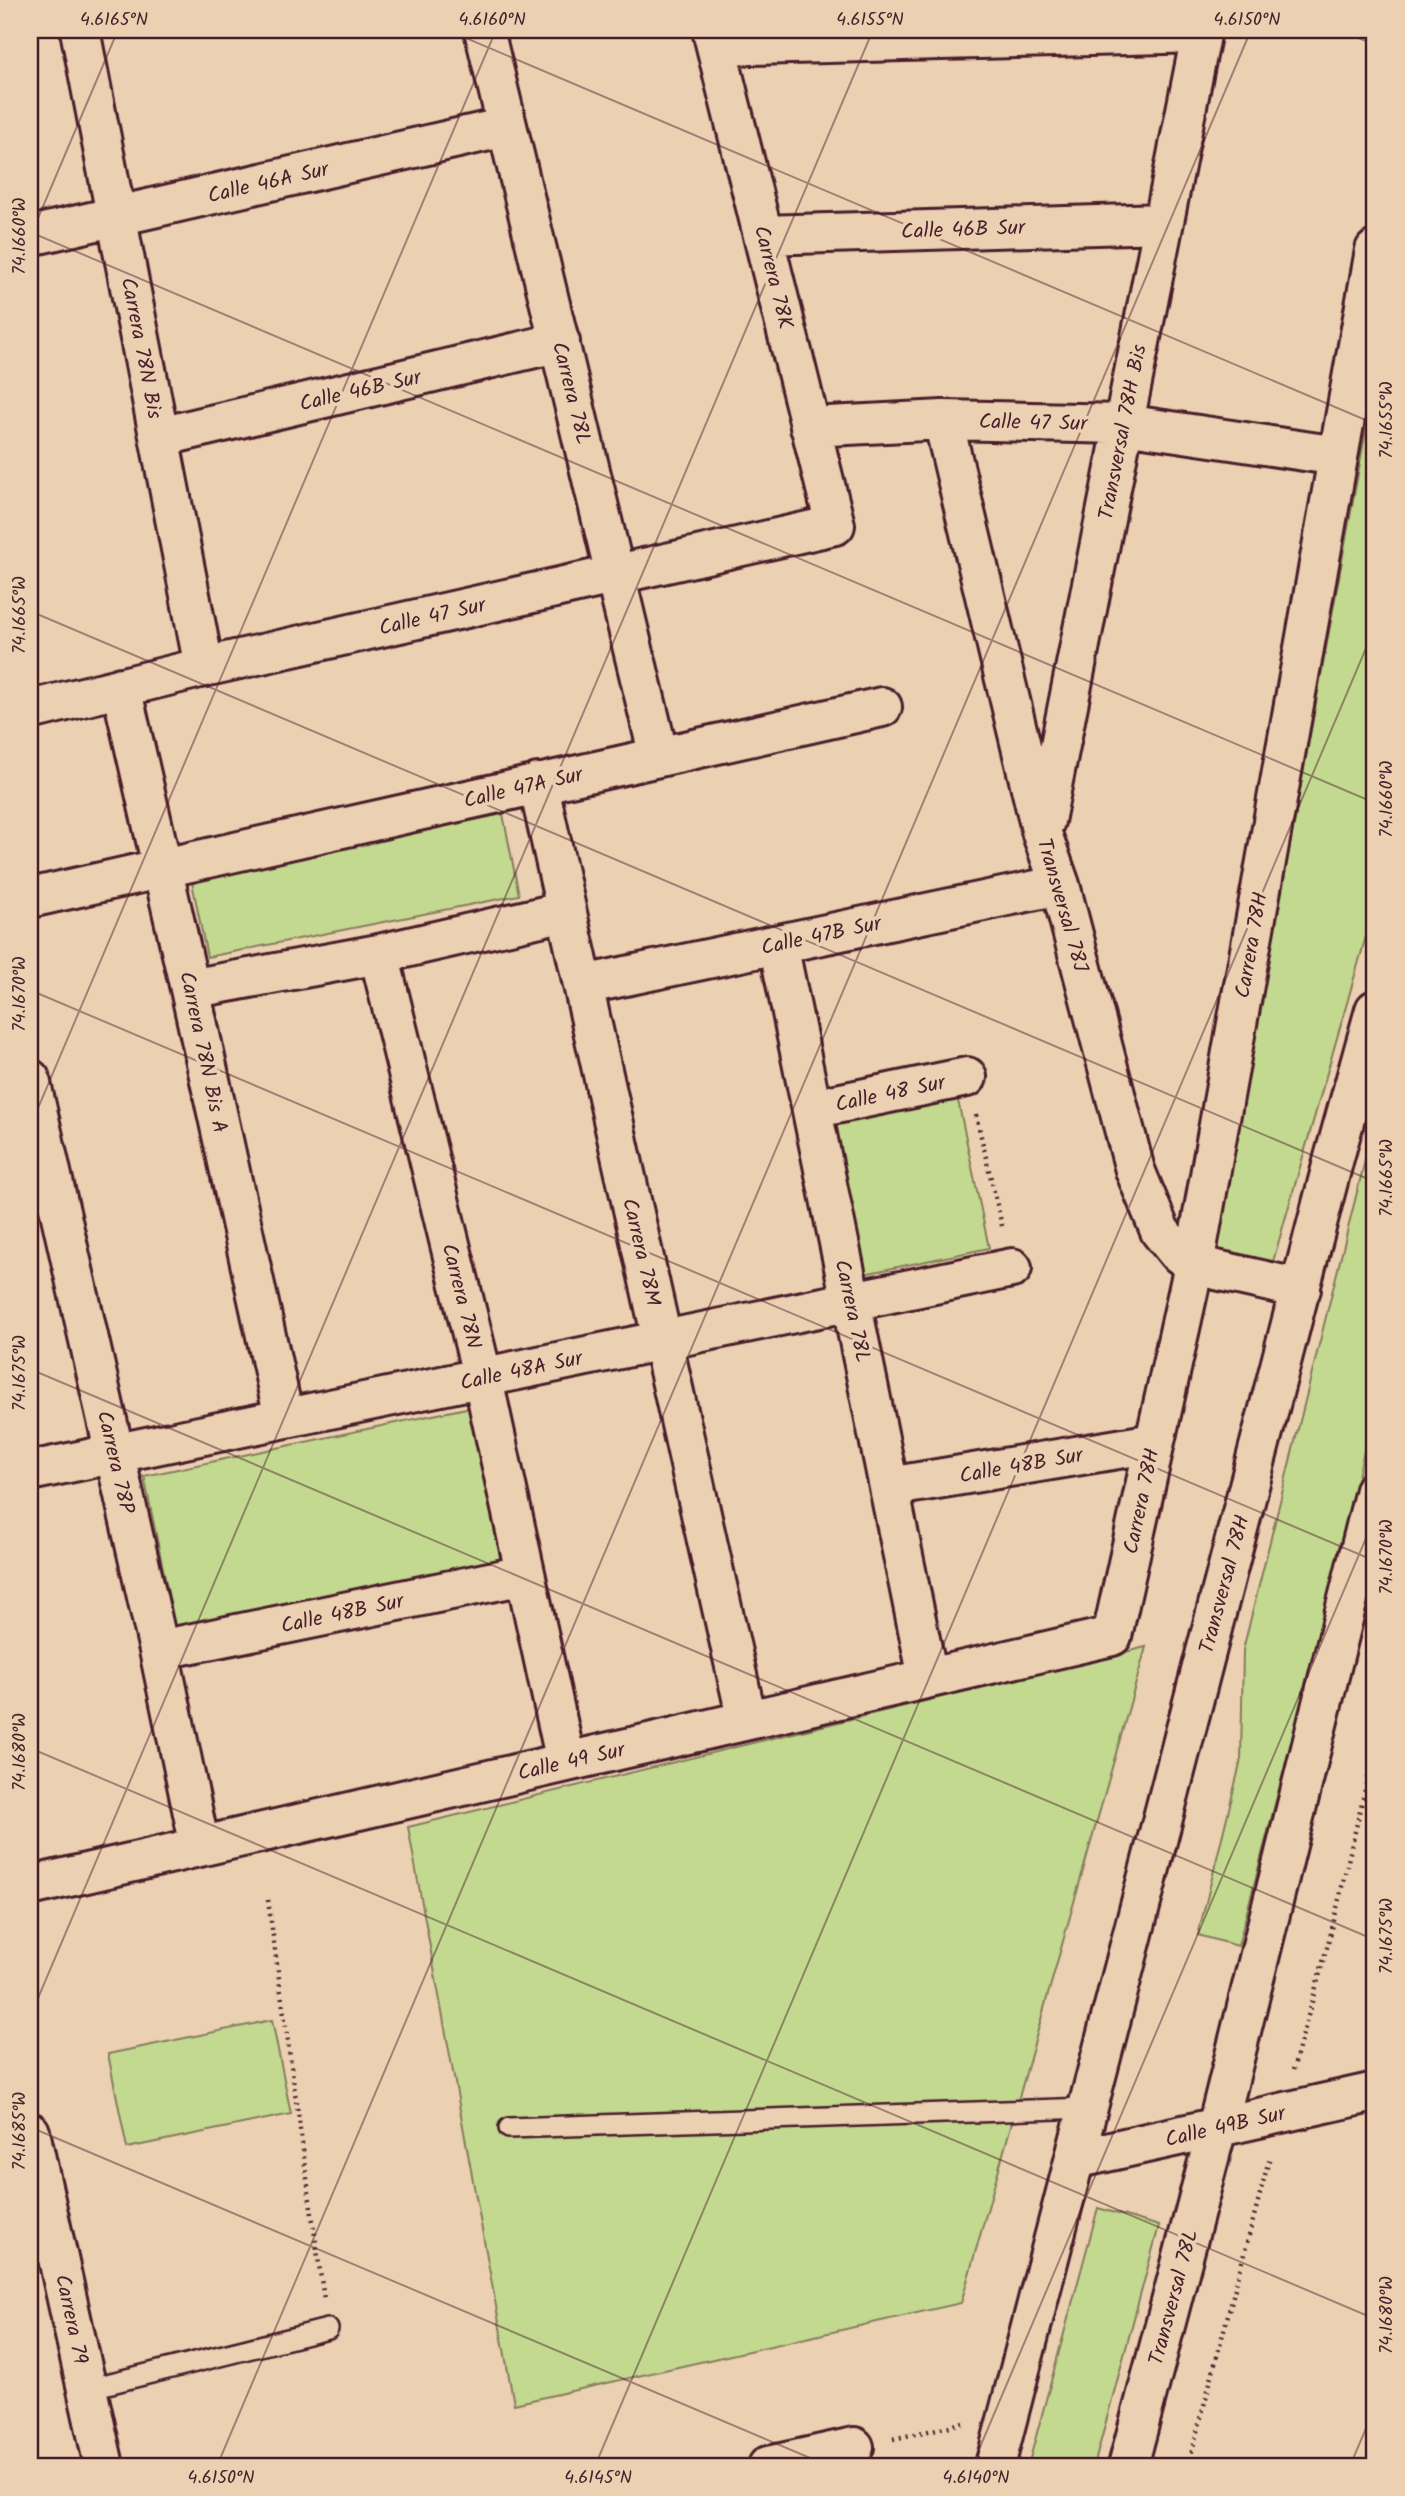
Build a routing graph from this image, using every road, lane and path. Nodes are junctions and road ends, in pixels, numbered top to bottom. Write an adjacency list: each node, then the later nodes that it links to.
1 (80, 30): 6 (street, Carrera 78N Bis)
2 (484, 30): 5 (street, Carrera 78L)
3 (1202, 31): 4 (street); 7 (street, Transversal 78H Bis)
4 (714, 38): 8 (street, Carrera 78K)
5 (506, 127): 6 (street, Calle 46A Sur); 11 (street, Carrera 78L)
6 (117, 217): 9 (street, Calle 46A Sur); 15 (street, Carrera 78N Bis)
7 (1163, 223): 8 (street, Calle 46B Sur); 13 (street, Transversal 78H Bis)
8 (763, 235): 14 (street, Carrera 78K)
9 (30, 236)
10 (1375, 250): 16 (street, Carrera 78H)
11 (560, 342): 15 (street, Calle 46B Sur); 18 (street, Carrera 78L)
12 (943, 420): 13 (street, Calle 47 Sur); 14 (street, Calle 47 Sur); 25 (street, Transversal 78J)
13 (1124, 424): 16 (street, Calle 47 Sur); 25 (street, Transversal 78H Bis)
14 (810, 427): 17 (street, Carrera 78K)
15 (160, 437): 19 (street, Carrera 78N Bis)
16 (1338, 456): 38 (street, Carrera 78H)
17 (835, 525): 18 (street, Calle 47 Sur)
18 (616, 575): 19 (street, Calle 47 Sur); 23 (street, Carrera 78L)
19 (204, 667): 20 (street, Calle 47 Sur)
20 (121, 687): 22 (street, Calle 47 Sur); 26 (street, Carrera 78N Bis A)
21 (882, 707): 23 (street, Calle 47A Sur)
22 (30, 710)
23 (659, 757): 24 (street, Calle 47A Sur)
24 (538, 783): 26 (street, Calle 47A Sur); 29 (street, Carrera 78M)
25 (1042, 834): 27 (street, Transversal 78J)
26 (163, 868): 28 (street, Calle 47A Sur); 33 (street, Carrera 78N Bis A)
27 (1060, 885): 30 (street, Calle 47B Sur); 38 (street, Transversal 78J)
28 (30, 898)
29 (566, 911): 31 (street); 32 (street, Carrera 78M)
30 (778, 944): 32 (street, Calle 47B Sur); 37 (street, Carrera 78L)
31 (379, 954): 33 (street); 43 (street, Carrera 78N)
32 (583, 985): 42 (street, Carrera 78M)
33 (190, 989): 44 (street, Carrera 78N Bis A)
34 (1375, 1010): 40 (street, Transversal 78H)
35 (967, 1077): 37 (street, Calle 48 Sur); 39 (path)
36 (30, 1079): 46 (street, Carrera 78P)
37 (812, 1109): 41 (street, Carrera 78L)
38 (1194, 1265): 40 (street); 45 (street, Carrera 78H)
39 (1012, 1268): 41 (street, Calle 48A Sur)
40 (1301, 1289): 60 (street, Transversal 78H)
41 (851, 1301): 42 (street, Calle 48A Sur); 48 (street, Carrera 78L)
42 (662, 1340): 43 (street, Calle 48A Sur); 54 (street, Carrera 78M)
43 (483, 1379): 44 (street, Calle 48A Sur); 50 (street, Carrera 78N)
44 (284, 1418): 46 (street, Calle 48A Sur)
45 (1154, 1443): 48 (street, Calle 48B Sur); 51 (street, Carrera 78H)
46 (113, 1454): 47 (street, Calle 48A Sur); 52 (street, Carrera 78P)
47 (30, 1472)
48 (889, 1487): 53 (street, Carrera 78L)
49 (1375, 1490): 62 (street)
50 (524, 1575): 52 (street, Calle 48B Sur); 55 (street, Carrera 78N)
51 (1112, 1636): 53 (street, Calle 49 Sur)
52 (159, 1650): 56 (street, Carrera 78P)
53 (928, 1678): 54 (street, Calle 49 Sur)
54 (747, 1720): 55 (street, Calle 49 Sur)
55 (566, 1762): 56 (street, Calle 49 Sur)
56 (200, 1847): 57 (street, Calle 49 Sur)
57 (30, 1886)
58 (268, 1900): 65 (path)
59 (1375, 2092): 62 (street, Calle 49B Sur)
60 (1088, 2108): 61 (lane); 64 (street, Transversal 78H)
61 (509, 2128)
62 (1217, 2128): 64 (street, Calle 49B Sur); 72 (street, Transversal 78L)
63 (30, 2132): 66 (street, Carrera 79)
64 (1075, 2159): 67 (street)
65 (328, 2329): 66 (lane)
66 (87, 2389): 69 (street, Carrera 79)
67 (1008, 2413): 68 (path); 71 (street)
68 (854, 2447): 70 (street)
69 (104, 2466)
70 (768, 2466)
71 (995, 2466)
72 (1128, 2466)

